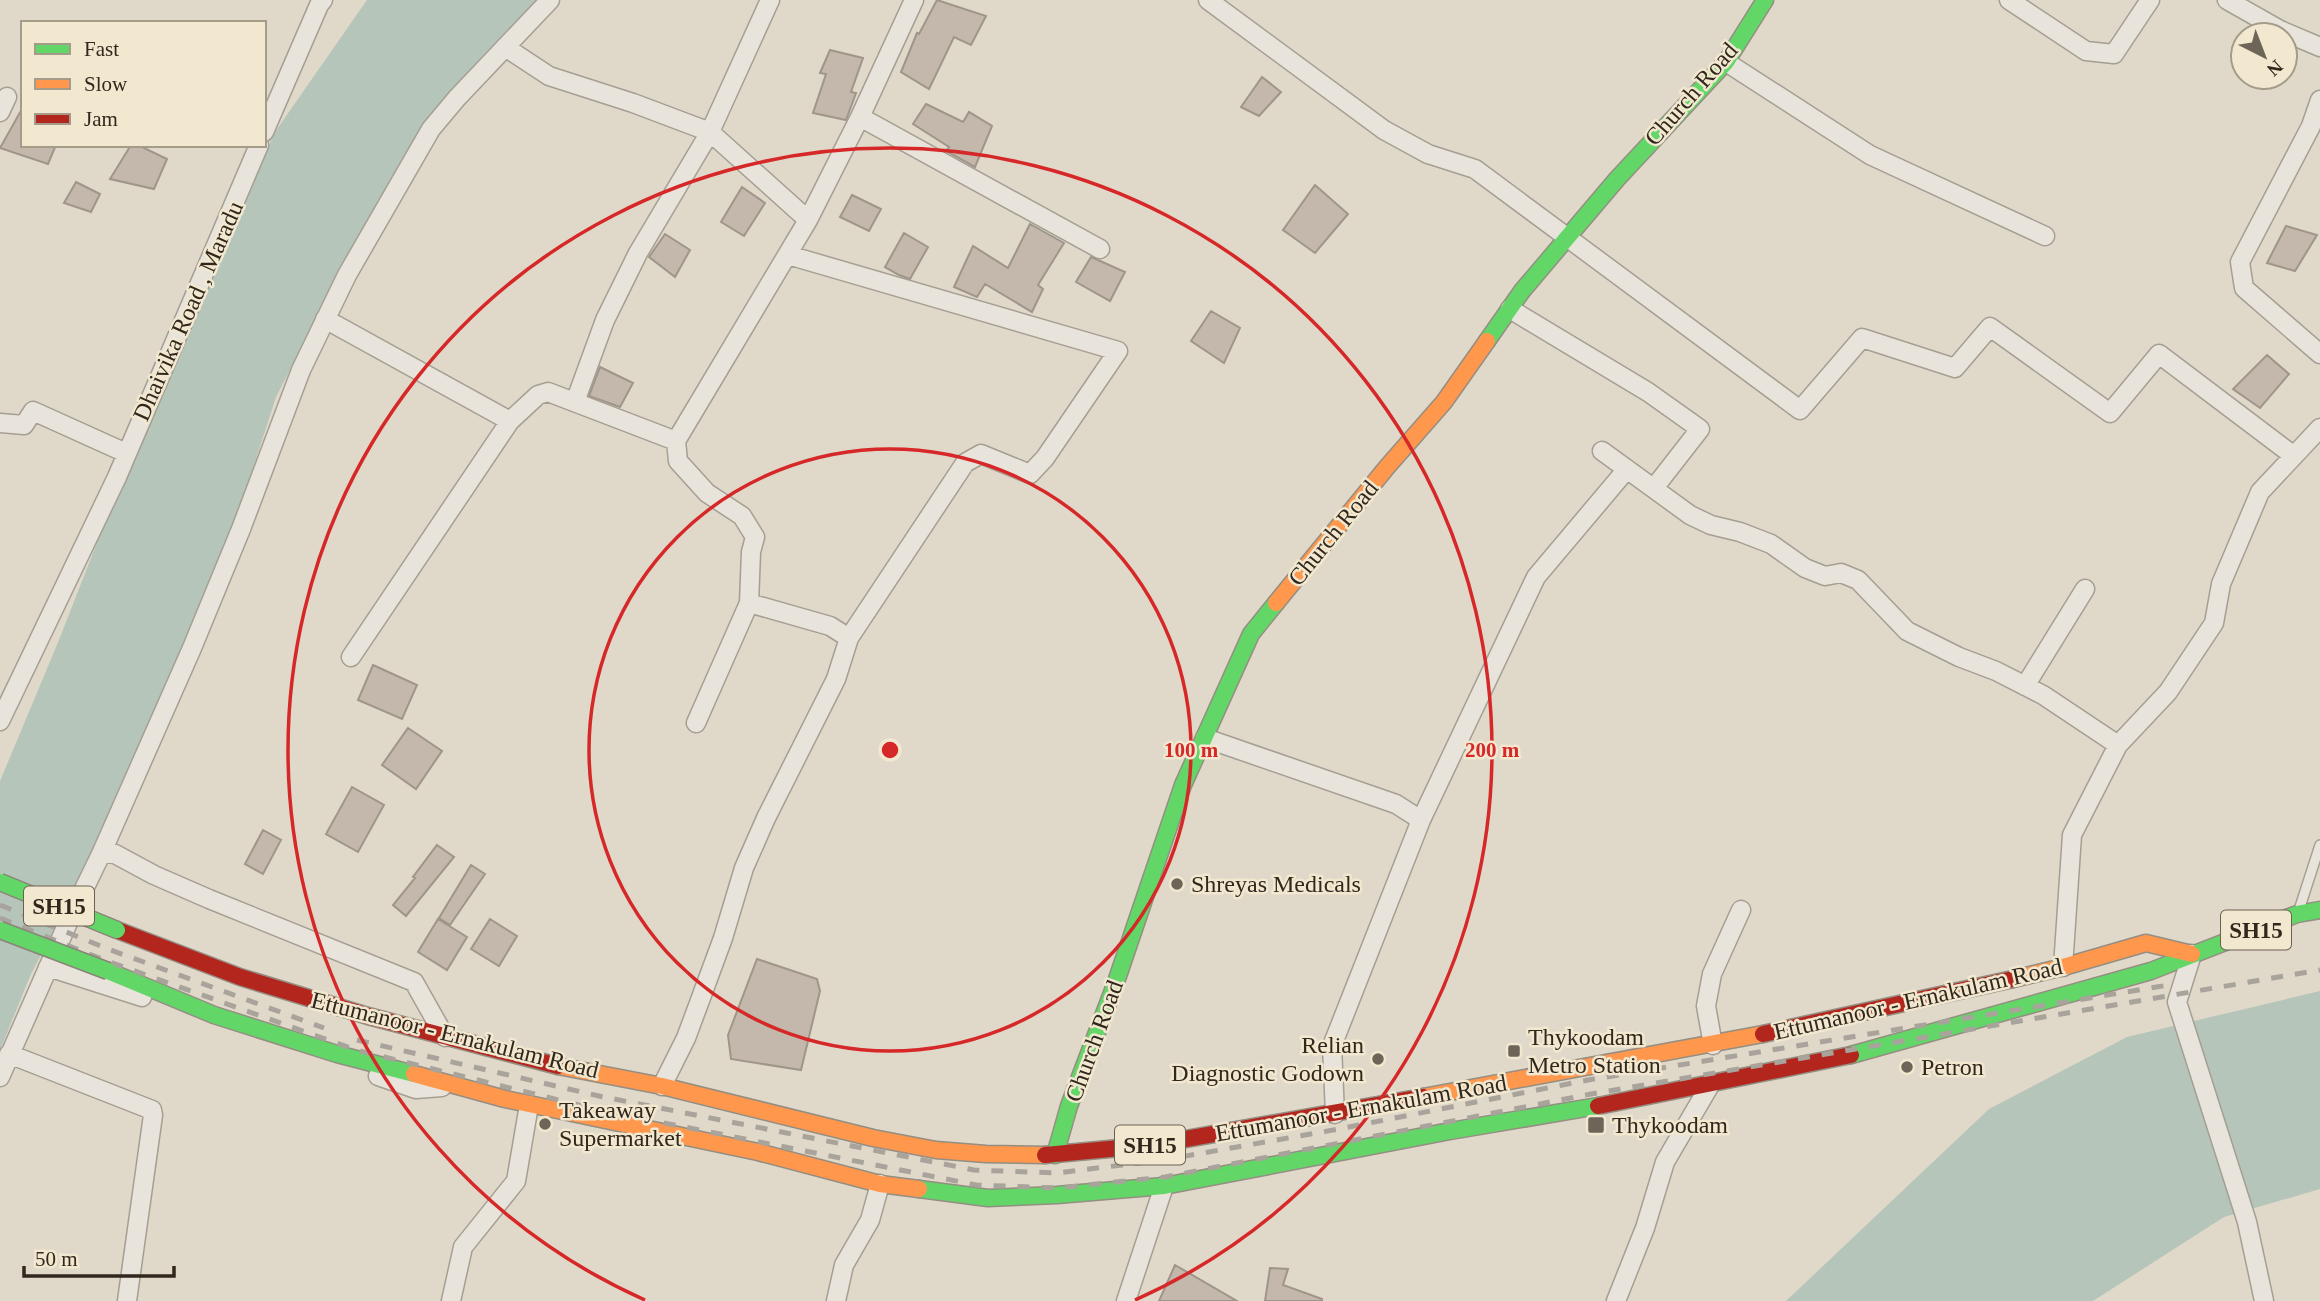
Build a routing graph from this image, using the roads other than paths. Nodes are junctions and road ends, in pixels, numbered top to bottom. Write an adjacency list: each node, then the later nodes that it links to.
1 (323, 0): 15 (street)
2 (550, 0): 10 (street)
3 (771, 0): 16 (street)
4 (914, 0): 14 (street)
5 (1208, 0): 20 (street)
6 (1765, 0): 12 (main road, Church Road)
7 (2010, 0): 8 (street)
8 (2150, 0)
9 (2227, 0): 11 (street)
10 (505, 47): 16 (street); 24 (street)
11 (2320, 47)
12 (1726, 62): 19 (street); 20 (main road, Church Road)
13 (2318, 111): 25 (street)
14 (860, 117): 18 (street); 21 (street)
15 (266, 127)
16 (710, 132): 18 (street); 26 (street)
17 (258, 147): 32 (street, Dhaivika Road , Maradu)
18 (808, 220): 22 (street)
19 (2045, 236)
20 (1569, 238): 23 (main road, Church Road); 33 (street)
21 (1100, 249)
22 (788, 255): 30 (street); 38 (street)
23 (1510, 309): 35 (street); 43 (main road, Church Road)
24 (325, 319): 27 (street); 47 (street)
25 (2320, 354)
26 (575, 402): 27 (street); 30 (street)
27 (510, 421): 39 (street)
28 (0, 423): 32 (street)
29 (2320, 428): 33 (street)
30 (676, 442): 37 (street)
31 (1602, 451): 34 (street)
32 (126, 453): 41 (street, Dhaivika Road , Maradu)
33 (2294, 456): 44 (street)
34 (1626, 469): 35 (street); 45 (street)
35 (1654, 488): 40 (street)
36 (2085, 589): 40 (street)
37 (749, 603): 38 (street); 42 (street)
38 (849, 638): 62 (street)
39 (352, 657)
40 (2025, 685): 44 (street)
41 (0, 721)
42 (696, 723)
43 (1205, 738): 45 (street); 66 (main road, Church Road)
44 (2118, 745): 55 (street)
45 (1421, 820): 64 (street)
46 (2320, 845): 51 (lane)
47 (102, 852): 54 (street); 56 (street)
48 (0, 882): 56 (main road, Ettumanoor - Ernakulam Road / SH15, bridge)
49 (1741, 910): 57 (street)
50 (2320, 910): 51 (main road, SH15)
51 (2297, 914): 53 (main road, SH15)
52 (0, 930): 61 (main road, bridge)
53 (2192, 954): 55 (main road, Ettumanoor - Ernakulam Road / SH15); 60 (main road); 74 (street)
54 (48, 967): 58 (street); 61 (street)
55 (2063, 967): 57 (main road, Ettumanoor - Ernakulam Road / SH15)
56 (445, 1037): 62 (main road, Ettumanoor - Ernakulam Road / SH15)
57 (1713, 1045): 64 (main road, Ettumanoor - Ernakulam Road / SH15)
58 (9, 1054): 59 (street); 69 (street)
59 (0, 1077)
60 (1710, 1085): 68 (main road); 73 (street)
61 (463, 1086): 63 (main road)
62 (662, 1086): 65 (main road, Ettumanoor - Ernakulam Road / SH15)
63 (529, 1105): 65 (main road); 70 (street)
64 (1335, 1114): 66 (main road, Ettumanoor - Ernakulam Road / SH15)
65 (727, 1125): 66 (main road, Ettumanoor - Ernakulam Road / SH15); 67 (main road)
66 (1055, 1155)
67 (880, 1184): 68 (main road); 71 (street)
68 (1164, 1186): 72 (street)
69 (127, 1301)
70 (451, 1301)
71 (836, 1301)
72 (1126, 1301)
73 (1616, 1301)
74 (2264, 1301)

